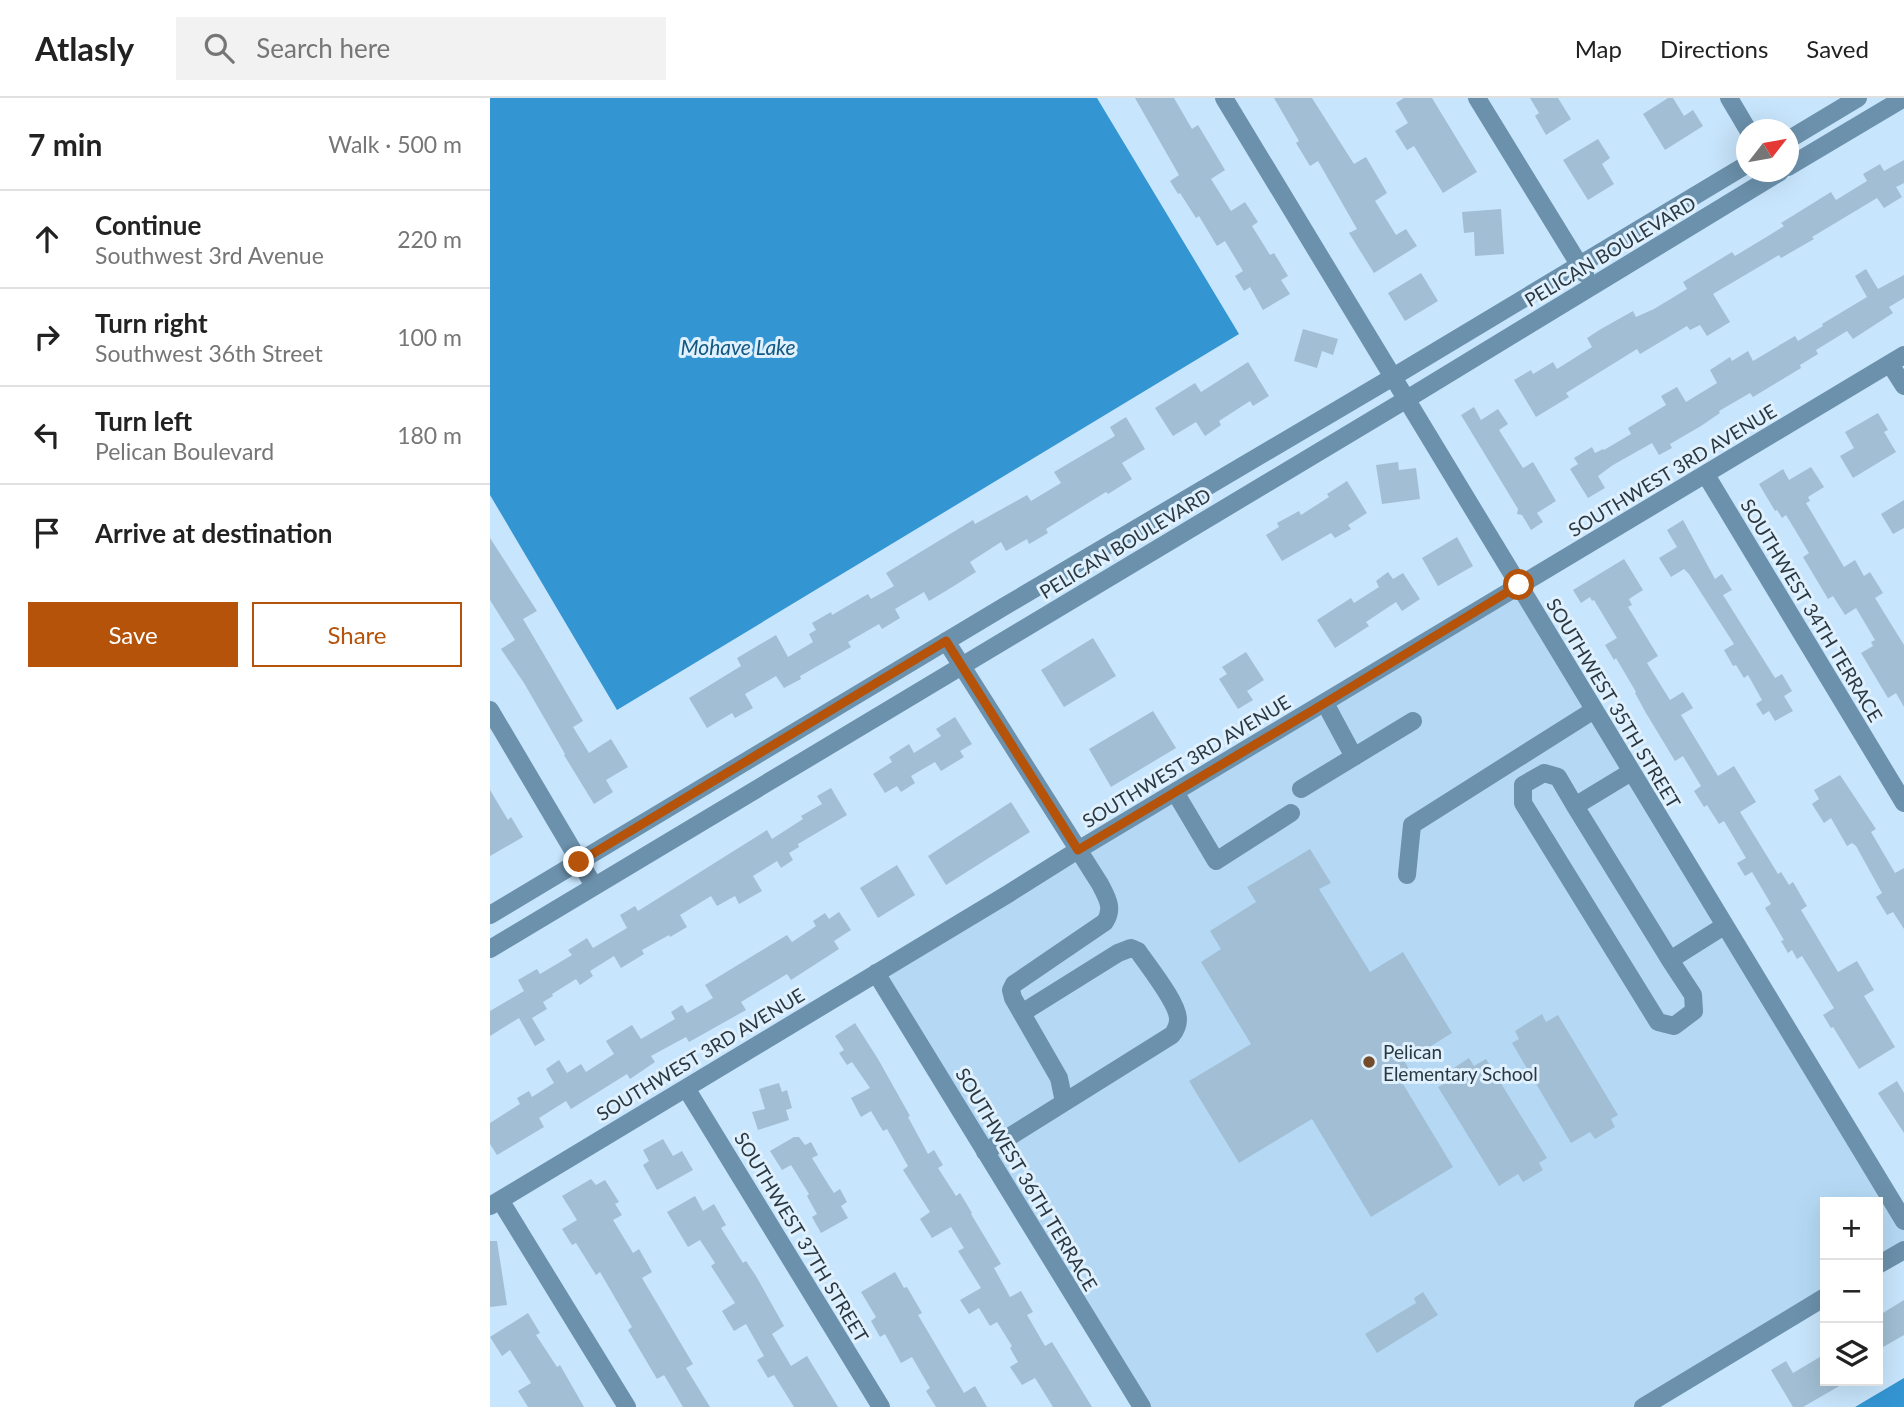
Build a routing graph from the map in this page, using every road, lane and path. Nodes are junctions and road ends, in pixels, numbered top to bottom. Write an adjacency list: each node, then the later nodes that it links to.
1 (1224, 98): 14 (street, SOUTHWEST 35TH STREET)
2 (1477, 98): 11 (street)
3 (1729, 98): 6 (street)
4 (1858, 98): 7 (street)
5 (1904, 98): 8 (street, PELICAN BOULEVARD)
6 (1741, 119)
7 (1799, 133)
8 (1799, 159)
9 (1736, 171): 11 (street, PELICAN BOULEVARD)
10 (1763, 182): 12 (street, PELICAN BOULEVARD)
11 (1580, 265): 12 (street); 14 (street, PELICAN BOULEVARD)
12 (1593, 286): 16 (street, PELICAN BOULEVARD)
13 (1897, 359): 15 (street); 17 (street, SOUTHWEST 3RD AVENUE)
14 (1393, 377): 16 (street, SOUTHWEST 35TH STREET); 19 (street, PELICAN BOULEVARD)
15 (1904, 386)
16 (1407, 399): 18 (street, SOUTHWEST 35TH STREET); 20 (street, PELICAN BOULEVARD)
17 (1706, 475): 18 (street, SOUTHWEST 3RD AVENUE); 29 (street, SOUTHWEST 34TH TERRACE)
18 (1519, 585): 21 (street, SOUTHWEST 3RD AVENUE); 23 (street, SOUTHWEST 35TH STREET)
19 (946, 641): 20 (street); 33 (street, PELICAN BOULEVARD)
20 (962, 666): 32 (street); 35 (street, PELICAN BOULEVARD)
21 (1325, 703): 25 (street); 28 (street, SOUTHWEST 3RD AVENUE)
22 (490, 710): 33 (street)
23 (1594, 710): 26 (street, SOUTHWEST 35TH STREET); 34 (street)
24 (1413, 721): 25 (street)
25 (1354, 757): 27 (street)
26 (1631, 772): 30 (street); 37 (street, SOUTHWEST 35TH STREET)
27 (1301, 789)
28 (1175, 792): 31 (street); 32 (street, SOUTHWEST 3RD AVENUE)
29 (1904, 803)
30 (1575, 806): 39 (street); 39 (street)
31 (1291, 813)
32 (1078, 850): 40 (street, SOUTHWEST 3RD AVENUE); 41 (street)
33 (579, 862): 35 (street); 36 (street, PELICAN BOULEVARD)
34 (1406, 875)
35 (594, 886): 38 (street, PELICAN BOULEVARD)
36 (490, 915)
37 (1724, 926): 39 (street); 46 (street, SOUTHWEST 35TH STREET)
38 (490, 949)
39 (1670, 960)
40 (876, 973): 42 (street, SOUTHWEST 3RD AVENUE); 44 (street, SOUTHWEST 36TH TERRACE)
41 (1022, 1013): 43 (street); 43 (street)
42 (686, 1088): 45 (street, SOUTHWEST 3RD AVENUE); 51 (street, SOUTHWEST 37TH STREET)
43 (1064, 1102): 44 (street)
44 (985, 1152): 52 (street, SOUTHWEST 36TH TERRACE)
45 (495, 1203): 50 (street)
46 (1904, 1221)
47 (1904, 1250): 48 (street)
48 (1883, 1262)
49 (1820, 1300): 53 (street)
50 (627, 1407)
51 (881, 1407)
52 (1142, 1407)
53 (1643, 1407)

